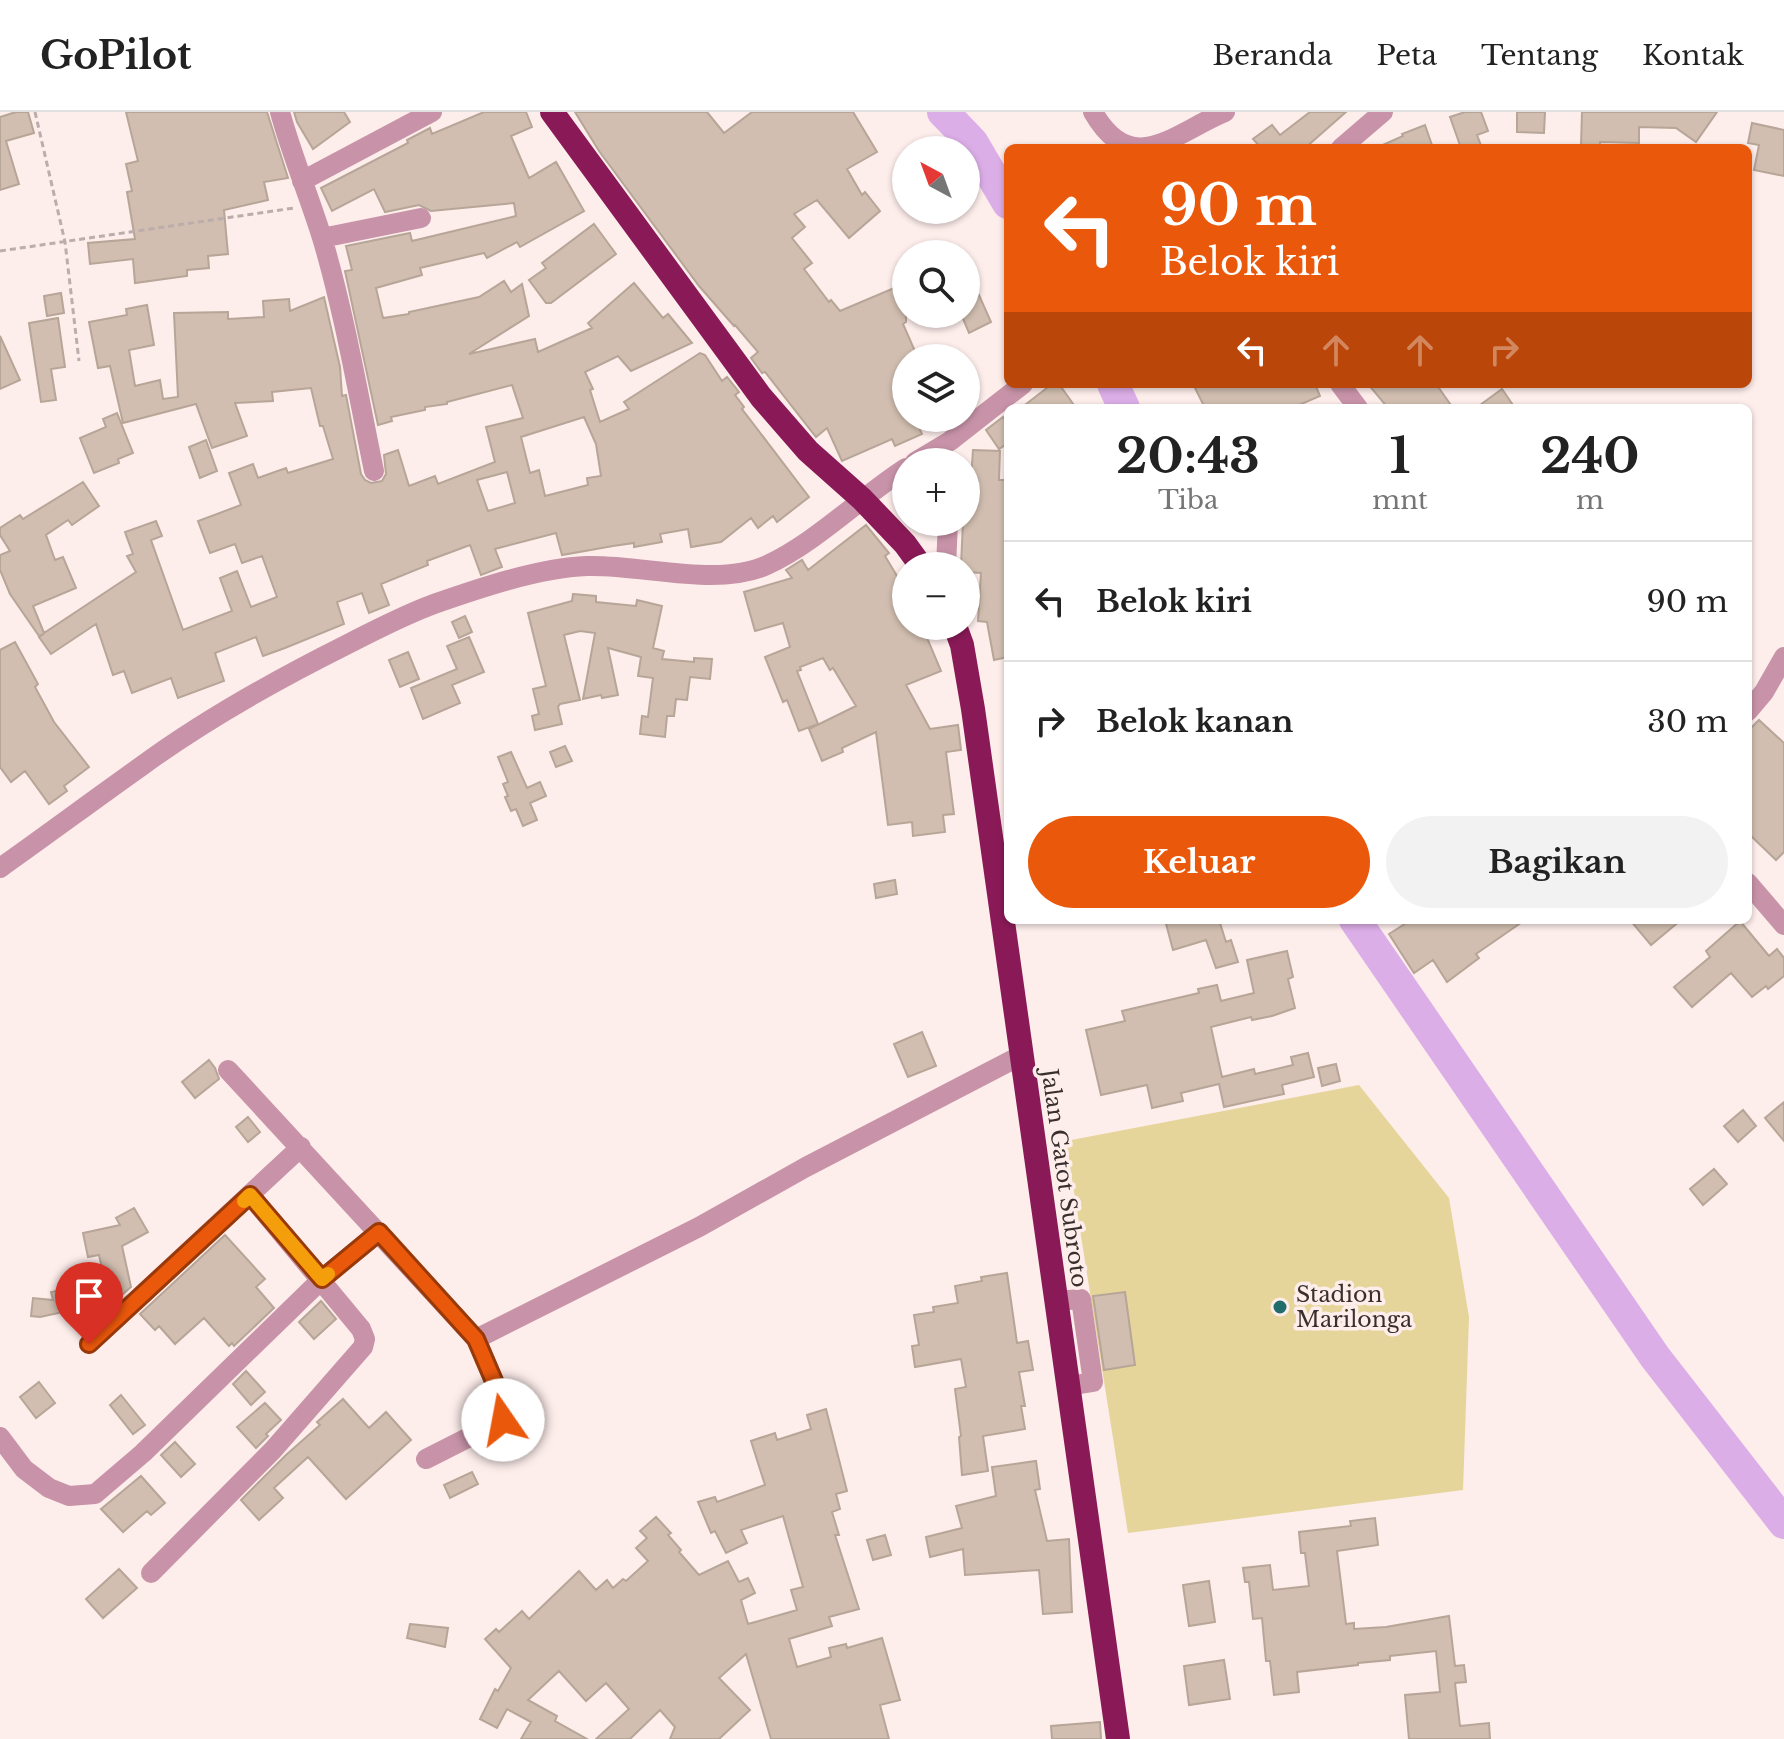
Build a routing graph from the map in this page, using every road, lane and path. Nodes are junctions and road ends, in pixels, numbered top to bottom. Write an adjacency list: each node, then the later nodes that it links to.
1 (35, 112): 16 (path)
2 (280, 112): 12 (street)
3 (432, 112): 12 (street)
4 (552, 112): 25 (highway)
5 (1093, 112): 9 (street)
6 (1225, 112): 8 (street)
7 (1383, 112): 11 (street)
8 (1205, 116): 10 (street)
9 (1121, 144)
10 (1159, 144)
11 (1346, 144)
12 (302, 181): 13 (street)
13 (310, 205): 15 (street); 16 (path)
14 (421, 218): 15 (street)
15 (322, 238): 23 (street)
16 (65, 242): 17 (path); 18 (path)
17 (0, 251)
18 (79, 361)
19 (1017, 388): 20 (street)
20 (950, 441): 21 (street); 22 (street)
21 (938, 448)
22 (950, 448)
23 (374, 471)
24 (892, 478): 25 (street)
25 (862, 499): 26 (highway); 30 (street)
26 (911, 552)
27 (960, 640): 33 (highway, Jalan Gatot Subroto)
28 (1784, 657): 29 (street)
29 (1752, 706)
30 (0, 868)
31 (1752, 888): 32 (street)
32 (1784, 925)
33 (1022, 1055): 39 (street); 44 (highway, Jalan Gatot Subroto)
34 (228, 1070): 35 (street)
35 (301, 1147): 36 (street); 37 (street)
36 (250, 1195): 38 (street); 40 (street)
37 (379, 1232): 38 (street); 39 (street)
38 (322, 1279): 41 (street); 43 (street)
39 (476, 1339): 42 (street)
40 (89, 1344)
41 (0, 1437)
42 (426, 1459)
43 (151, 1573)
44 (1118, 1739)

